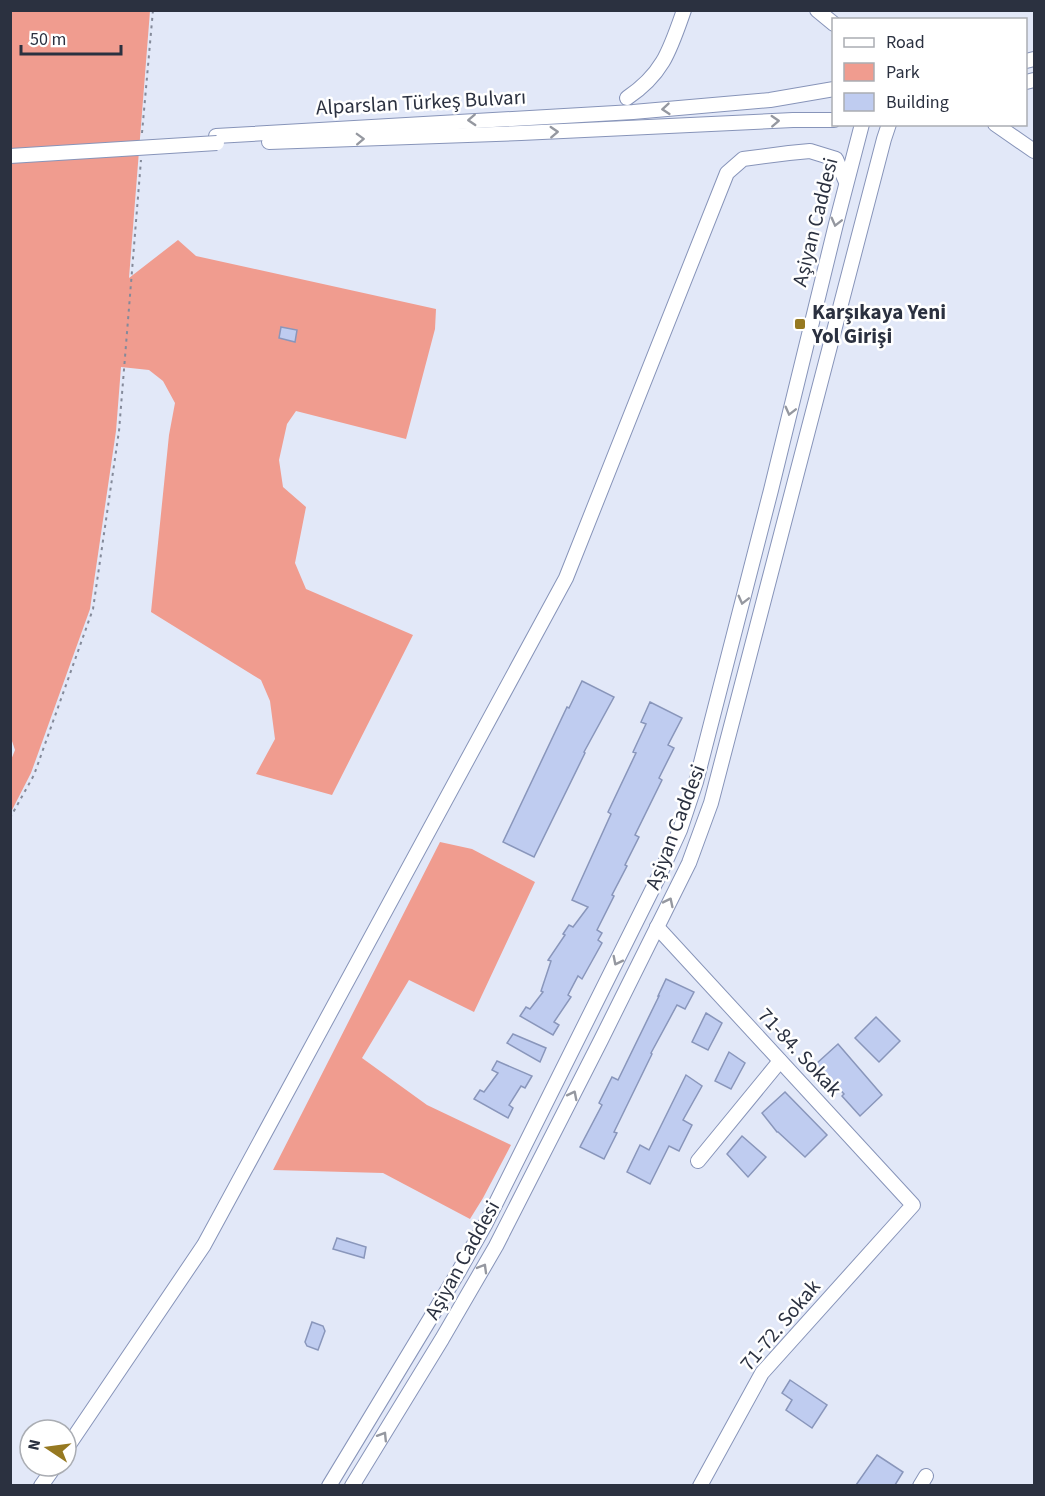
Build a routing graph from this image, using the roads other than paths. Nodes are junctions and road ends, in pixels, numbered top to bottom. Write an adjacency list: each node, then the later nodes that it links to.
1 (684, 10): 5 (street)
2 (816, 10): 3 (street)
3 (832, 22)
4 (832, 89): 10 (street, Alparslan Türkeş Bulvarı, one-way to 10)
5 (627, 98)
6 (832, 120): 10 (street, Alparslan Türkeş Bulvarı, one-way to 6)
7 (861, 126): 14 (street, Aşiyan Caddesi)
8 (888, 126): 15 (street, Aşiyan Caddesi, one-way to 8)
9 (998, 126): 12 (street)
10 (217, 140): 11 (street, Alparslan Türkeş Bulvarı); 13 (street, Alparslan Türkeş Bulvarı, bridge)
11 (10, 149)
12 (1035, 151)
13 (10, 156)
14 (846, 182): 19 (street); 20 (street, Aşiyan Caddesi, one-way to 20)
15 (657, 927): 16 (street, 71-84. Sokak); 21 (street, Aşiyan Caddesi, one-way to 15)
16 (780, 1061): 17 (street); 18 (street, 71-84. Sokak)
17 (698, 1161)
18 (913, 1205): 22 (street, 71-72. Sokak)
19 (78, 1431)
20 (329, 1485)
21 (352, 1485)
22 (700, 1485)

